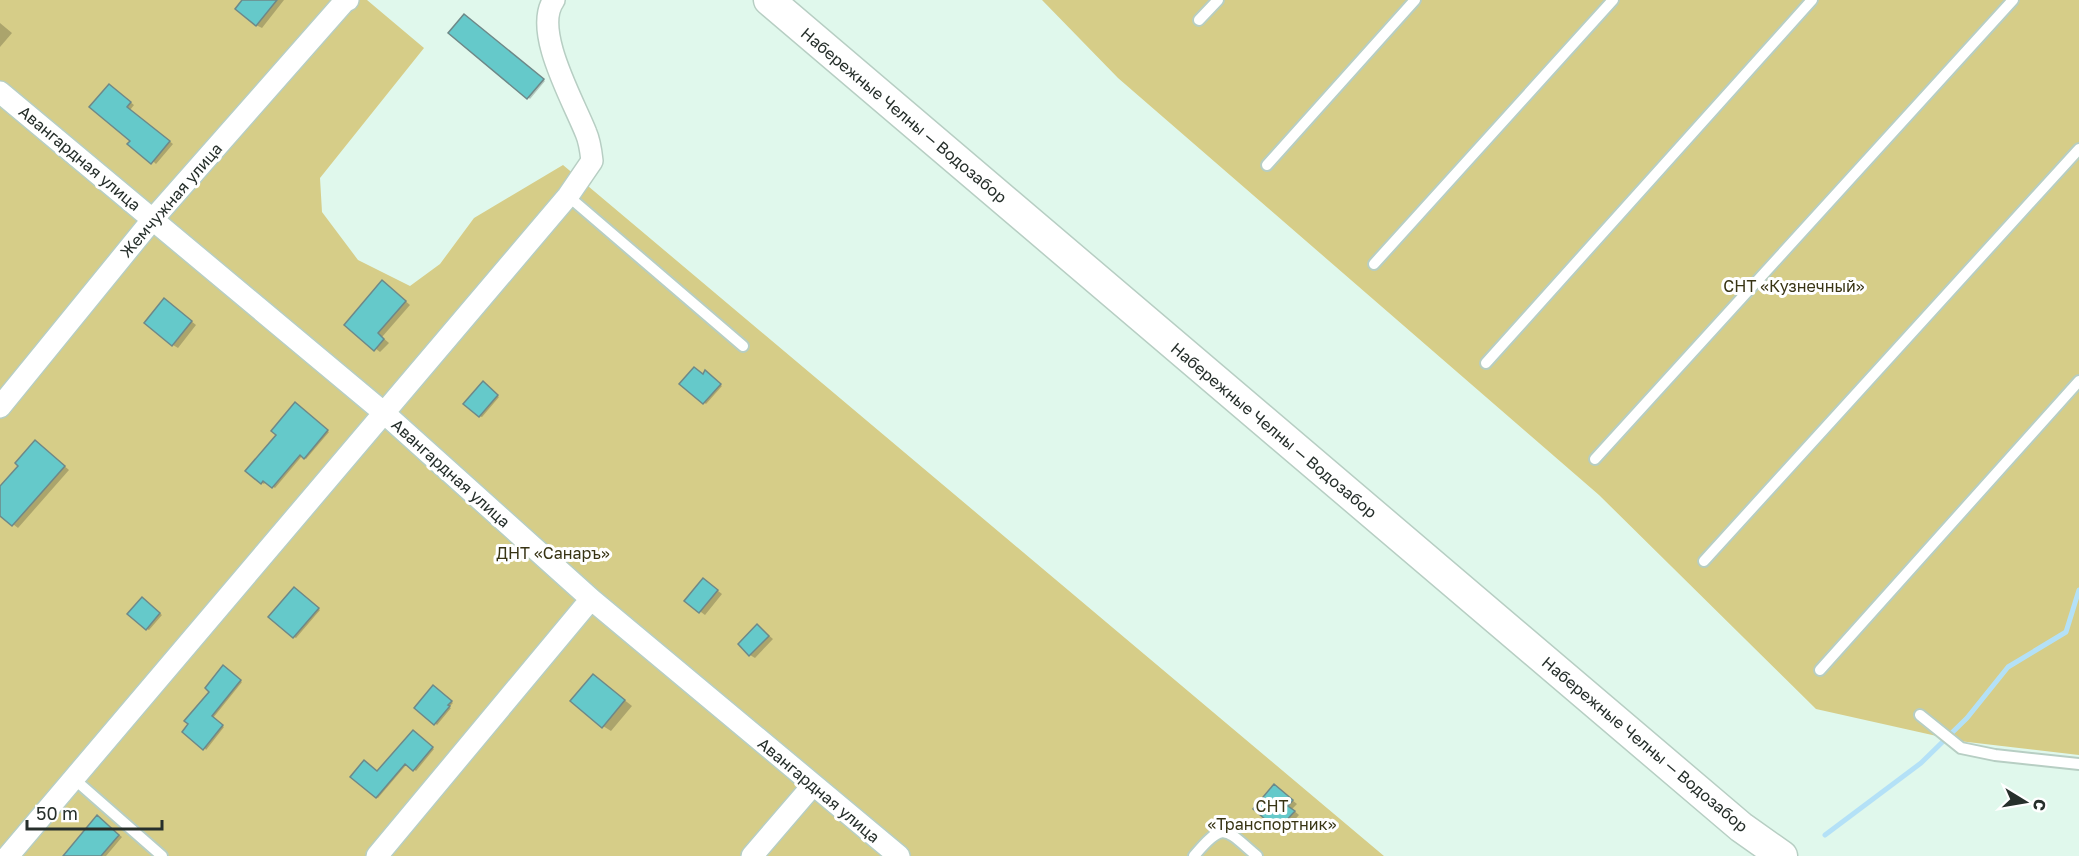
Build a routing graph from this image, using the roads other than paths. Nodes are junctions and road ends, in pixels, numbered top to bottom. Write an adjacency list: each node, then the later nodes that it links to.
1 (345, 0): 14 (street, Жемчужная улица)
2 (554, 0): 13 (street)
3 (769, 0): 36 (main road, Набережные Челны — Водозабор)
4 (1218, 0): 9 (lane)
5 (1414, 0): 12 (lane)
6 (1613, 0): 15 (lane)
7 (1812, 0): 17 (lane)
8 (2013, 0): 21 (lane)
9 (1199, 20)
10 (0, 92): 14 (street, Авангардная улица)
11 (2079, 149): 22 (lane)
12 (1267, 165)
13 (568, 196): 16 (lane); 20 (street)
14 (153, 219): 19 (street, Жемчужная улица); 20 (street, Авангардная улица)
15 (1374, 264)
16 (743, 346)
17 (1486, 363)
18 (2079, 381): 24 (lane)
19 (0, 407)
20 (383, 412): 23 (street, Авангардная улица); 27 (street)
21 (1595, 459)
22 (1704, 561)
23 (591, 599): 28 (street, Авангардная улица); 31 (street)
24 (1820, 670)
25 (1920, 715): 26 (lane)
26 (2079, 764)
27 (73, 778): 29 (street); 30 (lane)
28 (813, 785): 32 (street); 33 (street, Авангардная улица)
29 (8, 856)
30 (162, 856)
31 (377, 856)
32 (752, 856)
33 (899, 856)
34 (1194, 856): 35 (lane)
35 (1257, 856)
36 (1782, 856)

